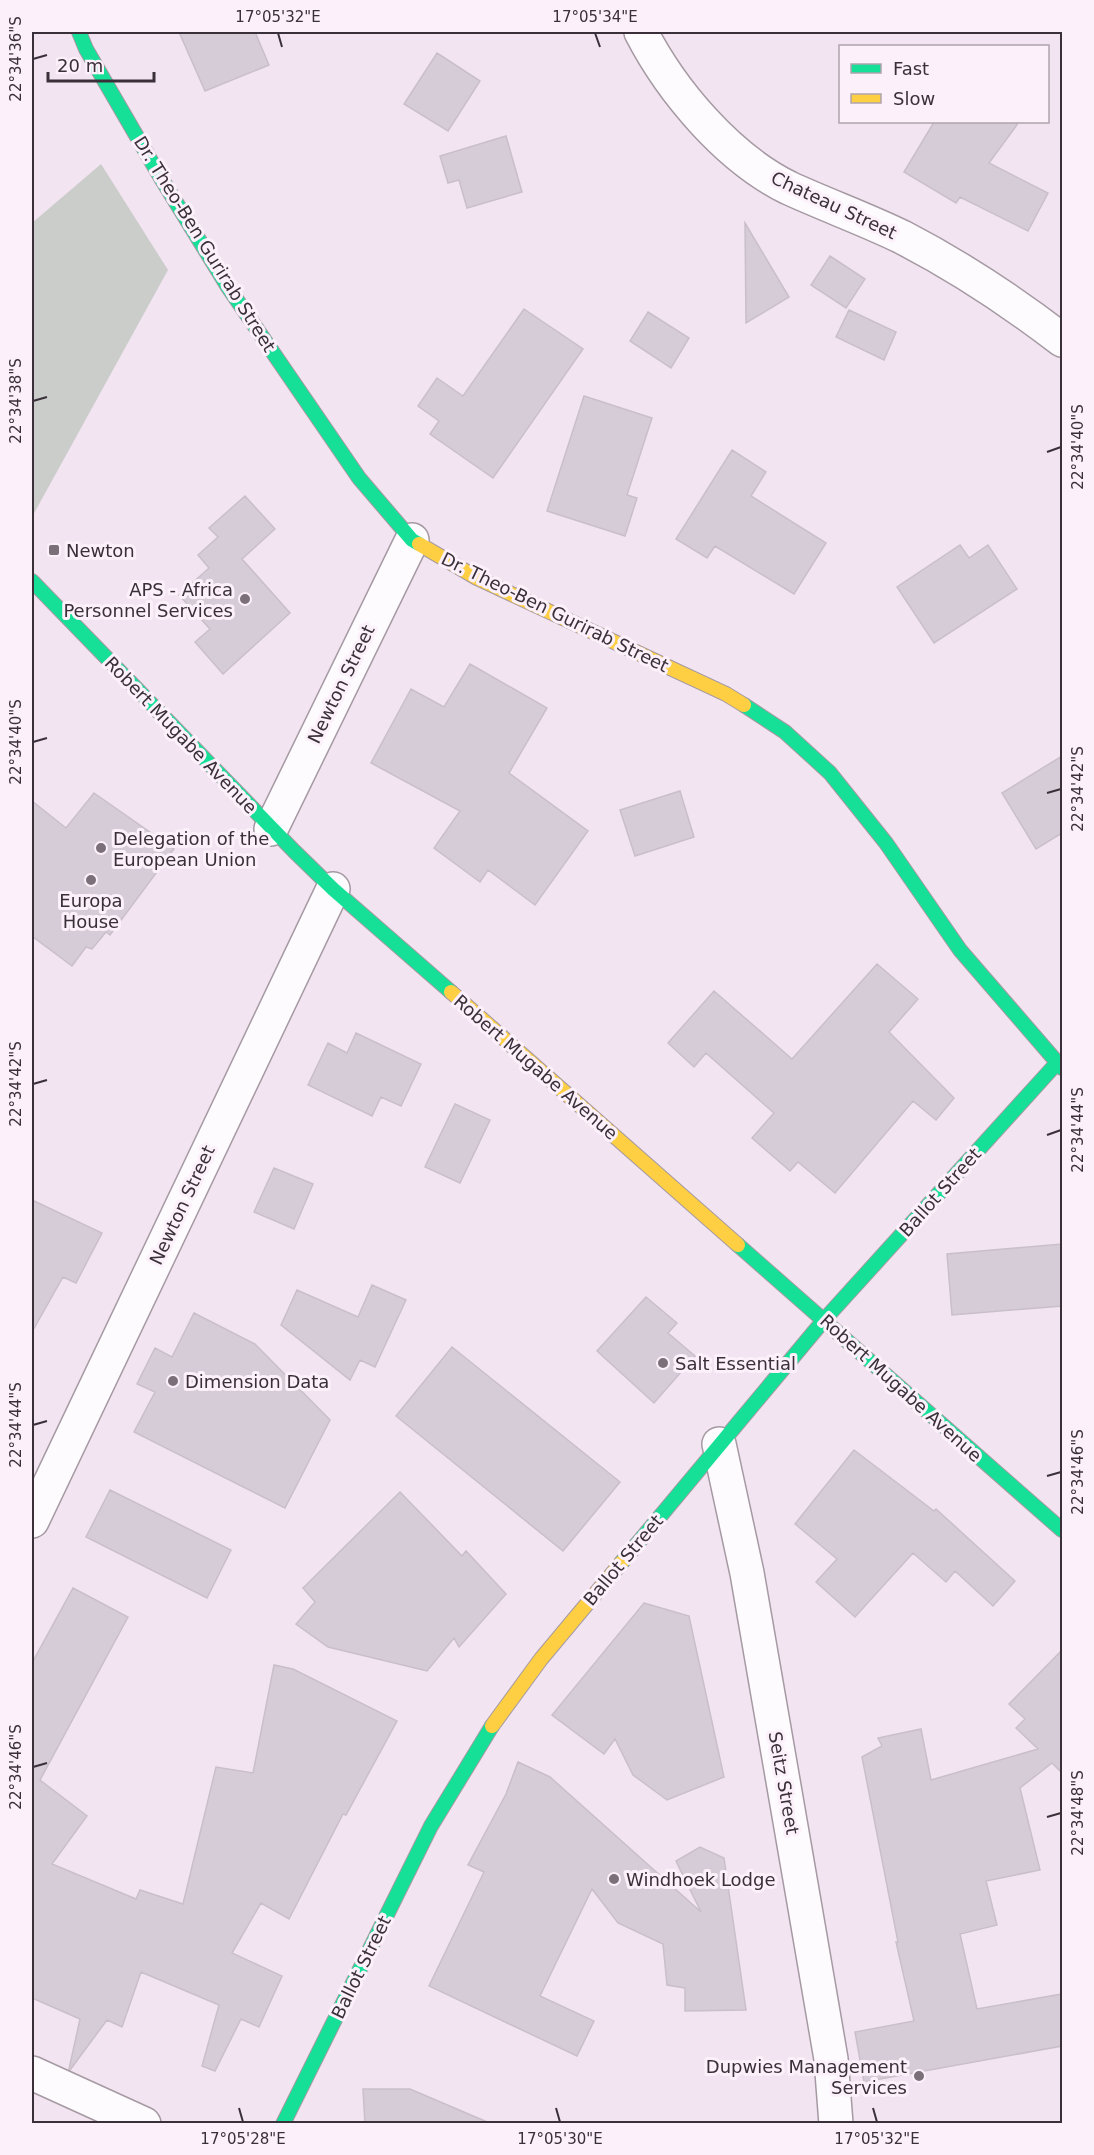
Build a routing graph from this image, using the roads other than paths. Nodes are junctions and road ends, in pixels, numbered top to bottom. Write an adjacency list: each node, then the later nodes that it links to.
1 (79, 32): 4 (street, Dr. Theo-Ben Gurirab Street)
2 (641, 32): 3 (street, Chateau Street)
3 (1062, 340)
4 (412, 540): 6 (street, Newton Street); 8 (street, Dr. Theo-Ben Gurirab Street)
5 (32, 580): 6 (street, Robert Mugabe Avenue)
6 (271, 829): 7 (street, Robert Mugabe Avenue)
7 (333, 889): 9 (street, Robert Mugabe Avenue); 11 (street, Newton Street)
8 (1060, 1066): 9 (street, Ballot Street)
9 (824, 1320): 10 (street, Ballot Street); 12 (street, Robert Mugabe Avenue)
10 (719, 1444): 15 (street, Ballot Street); 16 (street, Seitz Street)
11 (32, 1521)
12 (1062, 1530)
13 (32, 2073): 14 (street)
14 (144, 2124)
15 (283, 2124)
16 (836, 2124)

